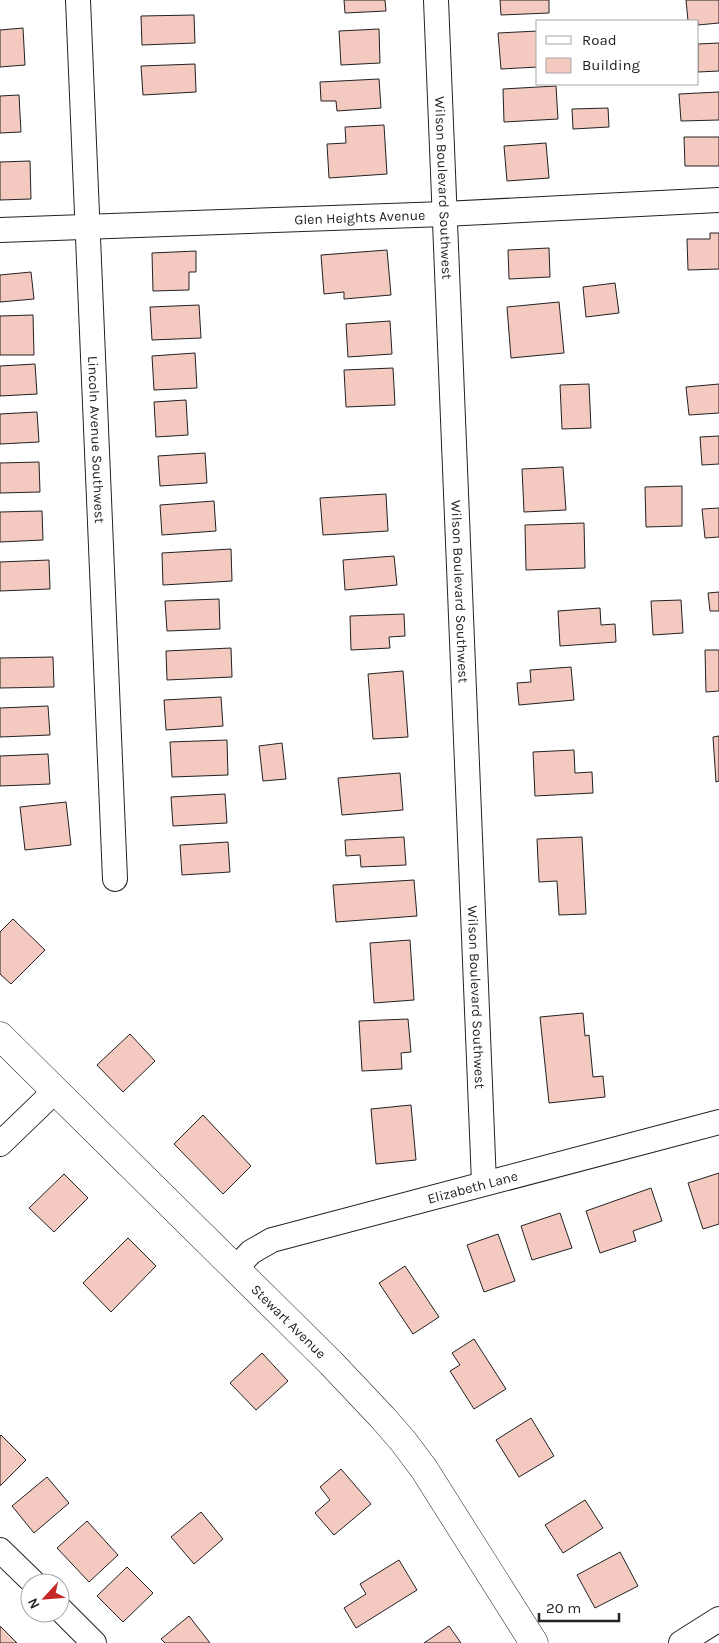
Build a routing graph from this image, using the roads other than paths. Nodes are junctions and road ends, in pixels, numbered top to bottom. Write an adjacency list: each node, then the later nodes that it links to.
1 (78, 0): 5 (street, Lincoln Avenue Southwest)
2 (436, 0): 4 (street, Wilson Boulevard Southwest)
3 (719, 200): 4 (street, Glen Heights Avenue)
4 (444, 214): 5 (street, Glen Heights Avenue); 12 (street, Wilson Boulevard Southwest)
5 (88, 227): 6 (street, Glen Heights Avenue); 7 (street, Lincoln Avenue Southwest)
6 (0, 230)
7 (115, 878)
8 (0, 1036): 9 (street, Stewart Avenue)
9 (55, 1091): 11 (street); 13 (street, Stewart Avenue)
10 (719, 1122): 12 (street, Elizabeth Lane)
11 (0, 1144)
12 (484, 1183): 13 (street, Elizabeth Lane)
13 (235, 1269): 19 (street, Stewart Avenue)
14 (0, 1550): 15 (street)
15 (24, 1573)
16 (70, 1619): 18 (street)
17 (719, 1619): 20 (street)
18 (94, 1643)
19 (534, 1643)
20 (681, 1643)

